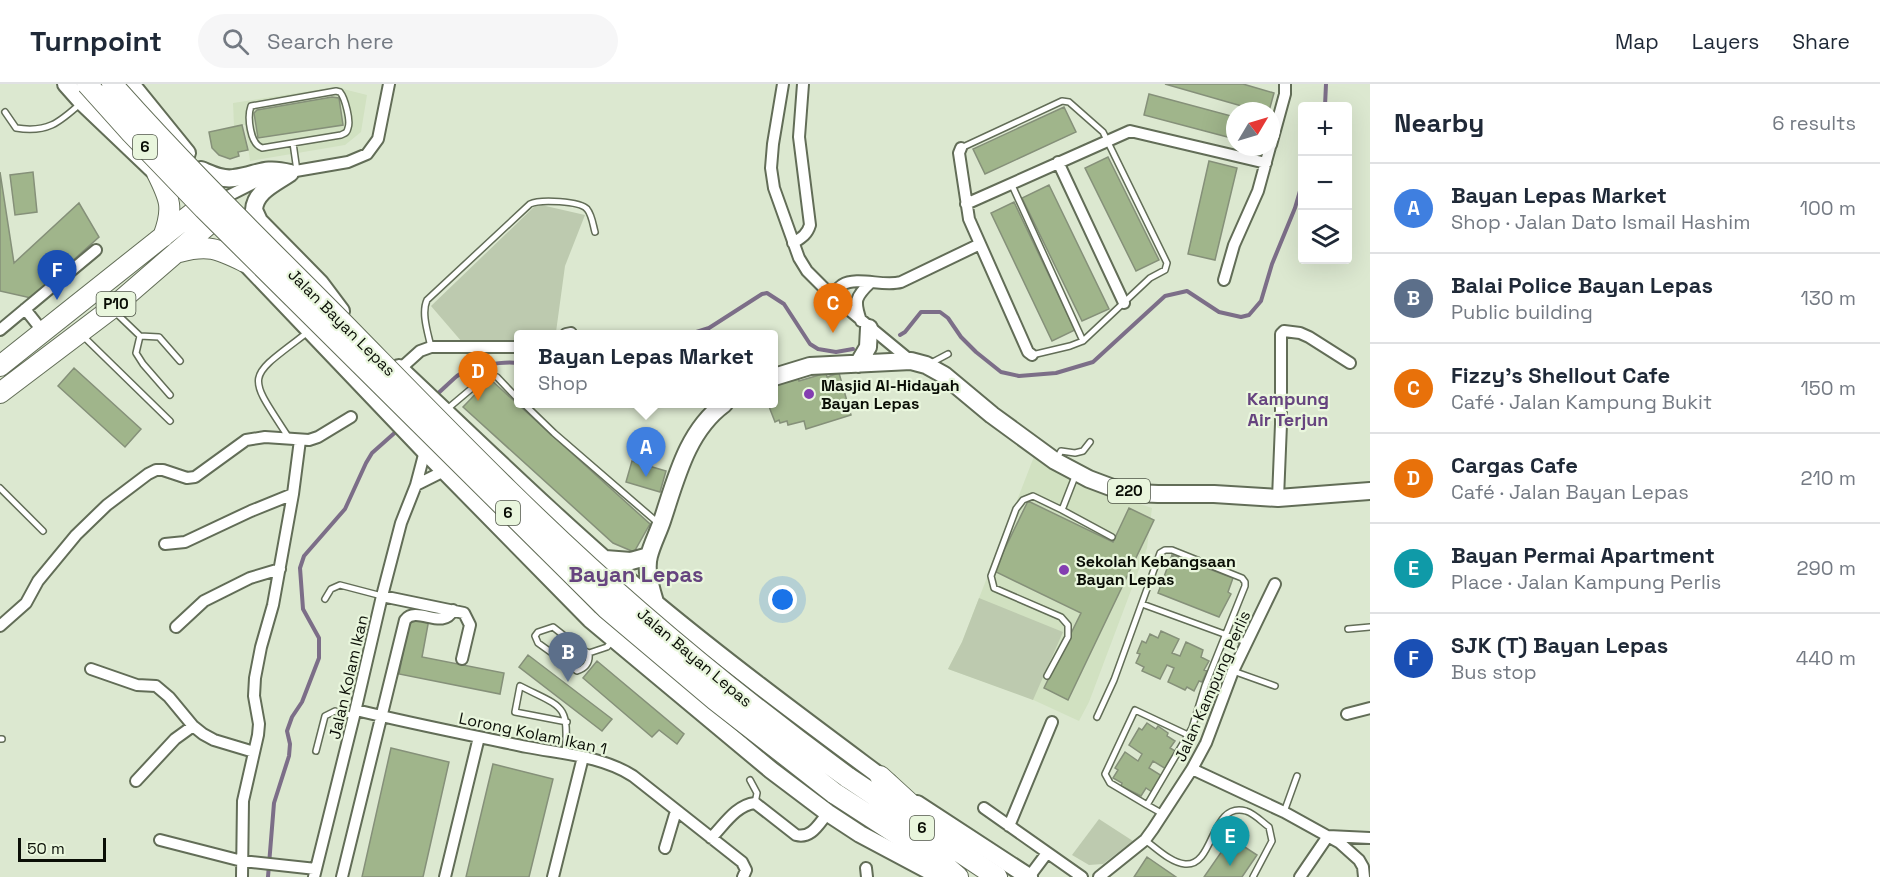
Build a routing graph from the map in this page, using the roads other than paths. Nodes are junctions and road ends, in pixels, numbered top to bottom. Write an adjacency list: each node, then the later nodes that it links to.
1 (66, 84): 8 (main road)
2 (112, 84): 23 (highway, 6, bridge)
3 (131, 84): 11 (main road); 18 (main road)
4 (389, 84): 19 (street)
5 (783, 84): 26 (street)
6 (803, 84): 26 (street)
7 (1285, 84): 10 (street)
8 (84, 93): 9 (lane); 11 (main road); 23 (highway, 6, bridge)
9 (5, 112)
10 (1280, 113)
11 (102, 122): 20 (main road)
12 (1106, 140): 14 (lane); 16 (street); 17 (street); 34 (lane)
13 (293, 143): 13 (lane); 19 (lane)
14 (961, 148): 22 (street)
15 (1268, 156): 17 (street)
16 (1058, 162): 21 (street); 34 (street)
17 (1266, 163): 31 (street)
18 (201, 170): 19 (main road); 23 (main road)
19 (294, 172): 23 (street); 37 (main road)
20 (157, 173): 23 (main road); 25 (highway)
21 (1011, 183): 22 (street); 44 (lane)
22 (966, 204): 27 (street)
23 (210, 208): 25 (highway, P10); 29 (highway, P10); 30 (main road, Jalan Bayan Lepas); 37 (main road, Jalan Bayan Lepas); 148 (highway, Jalan Bayan Lepas / 6, bridge); 149 (highway, Jalan Bayan Lepas / 6, bridge)
24 (595, 232): 46 (lane)
25 (163, 237): 41 (highway, P10)
26 (793, 243): 33 (street)
27 (980, 244): 32 (street); 48 (street)
28 (96, 250): 35 (street)
29 (176, 253): 30 (highway); 36 (highway, P10)
30 (245, 262): 40 (main road, Jalan Bayan Lepas)
31 (1224, 280)
32 (870, 282): 33 (street); 38 (street)
33 (831, 295): 38 (street)
34 (1124, 303): 44 (lane)
35 (25, 309): 39 (street); 41 (street)
36 (111, 309): 42 (highway, P10); 43 (lane)
37 (341, 311): 54 (main road, Jalan Bayan Lepas)
38 (866, 325): 50 (main road); 51 (street)
39 (0, 330)
40 (310, 331): 64 (lane); 66 (main road, Jalan Bayan Lepas)
41 (44, 333): 53 (highway, P10)
42 (80, 333): 56 (highway, P10); 63 (lane)
43 (140, 336): 49 (lane); 58 (lane)
44 (1083, 341): 48 (lane)
45 (514, 346): 46 (street)
46 (431, 347): 54 (street)
47 (948, 354): 51 (lane)
48 (1032, 355)
49 (180, 361)
50 (858, 363): 51 (main road); 55 (main road)
51 (919, 363): 67 (main road, 220)
52 (1350, 363): 77 (street)
53 (0, 366)
54 (400, 369): 59 (main road, Jalan Bayan Lepas)
55 (778, 375)
56 (0, 393)
57 (514, 394): 59 (lane)
58 (170, 395)
59 (437, 403): 68 (main road, Jalan Bayan Lepas)
60 (528, 408): 80 (lane)
61 (719, 408): 80 (main road)
62 (351, 417): 64 (street)
63 (170, 421)
64 (295, 440): 75 (street); 93 (street)
65 (1090, 442): 67 (lane)
66 (425, 451): 69 (main road, Jalan Bayan Lepas); 72 (street, Jalan Kolam Ikan)
67 (1055, 461): 70 (main road, 220)
68 (504, 466): 71 (main road, Jalan Bayan Lepas); 76 (main road)
69 (444, 471): 72 (street); 76 (main road, Jalan Bayan Lepas)
70 (1077, 472): 77 (main road, 220); 78 (lane)
71 (523, 484): 79 (main road); 85 (main road, Jalan Bayan Lepas)
72 (416, 485): 88 (street, Jalan Kolam Ikan)
73 (0, 488): 81 (lane)
74 (1370, 491): 77 (main road, 220)
75 (293, 494): 83 (street); 86 (street)
76 (471, 498): 79 (main road, Jalan Bayan Lepas)
77 (1278, 498)
78 (1062, 510): 82 (lane); 104 (lane)
79 (490, 517): 98 (main road, Jalan Bayan Lepas)
80 (661, 525): 84 (main road)
81 (43, 531)
82 (1112, 537)
83 (165, 544)
84 (649, 556): 85 (main road); 90 (main road)
85 (605, 559): 90 (main road, Jalan Bayan Lepas)
86 (280, 569): 94 (street); 117 (street)
87 (1275, 584): 99 (street, Jalan Kampung Perlis)
88 (382, 596): 89 (lane); 92 (street); 107 (street, Jalan Kolam Ikan)
89 (325, 599)
90 (654, 602): 121 (main road, Jalan Bayan Lepas)
91 (1142, 604): 97 (lane); 97 (lane); 110 (lane)
92 (453, 610): 101 (street); 109 (street)
93 (0, 626)
94 (176, 627)
95 (1370, 627): 96 (lane)
96 (1348, 629)
97 (1226, 635): 99 (lane); 114 (lane)
98 (614, 639): 100 (lane); 130 (main road, Jalan Bayan Lepas)
99 (1246, 642): 103 (street, Jalan Kampung Perlis)
100 (589, 653): 100 (lane)
101 (462, 659)
102 (91, 669): 113 (street)
103 (1233, 671): 105 (lane); 120 (street, Jalan Kampung Perlis)
104 (1047, 676)
105 (1275, 687)
106 (1370, 708): 108 (street)
107 (355, 713): 109 (street, Lorong Kolam Ikan 1); 116 (lane); 142 (street, Jalan Kolam Ikan)
108 (1347, 714)
109 (381, 716): 115 (street, Lorong Kolam Ikan 1); 144 (street)
110 (1097, 717)
111 (567, 722): 111 (lane); 118 (lane)
112 (1052, 722): 132 (street)
113 (193, 726): 117 (street); 124 (street)
114 (1188, 735): 126 (lane); 126 (lane)
115 (479, 737): 118 (street, Lorong Kolam Ikan 1); 145 (street)
116 (316, 751)
117 (254, 752): 140 (street)
118 (565, 754): 119 (street, Lorong Kolam Ikan 1)
119 (583, 757): 128 (street, Lorong Kolam Ikan 1); 146 (street)
120 (1192, 769): 129 (street); 131 (street, Jalan Kampung Perlis)
121 (880, 776): 149 (highway); 150 (main road, Jalan Bayan Lepas)
122 (1297, 776): 129 (lane)
123 (750, 780): 125 (lane)
124 (136, 781)
125 (755, 803): 130 (street); 134 (street)
126 (1147, 805): 131 (lane)
127 (984, 808): 132 (street)
128 (676, 811): 134 (street, Lorong Kolam Ikan 1); 138 (street)
129 (1284, 812): 133 (street)
130 (828, 813): 147 (main road, Jalan Bayan Lepas)
131 (1163, 814): 137 (street, Jalan Kampung Perlis)
132 (1009, 826): 139 (street)
133 (1328, 836): 135 (street); 154 (street); 155 (street)
134 (711, 838): 141 (street, Lorong Kolam Ikan 1)
135 (1370, 838)
136 (160, 840): 140 (street)
137 (1144, 840): 152 (street, Jalan Kampung Perlis); 153 (lane)
138 (665, 848)
139 (1047, 853): 150 (street); 151 (street)
140 (242, 861): 142 (street); 143 (street)
141 (743, 871)
142 (315, 873)
143 (242, 877)
144 (342, 877)
145 (445, 877)
146 (553, 877)
147 (941, 877)
148 (958, 877)
149 (997, 877)
150 (1029, 877)
151 (1083, 877)
152 (1099, 877)
153 (1252, 877)
154 (1300, 877)
155 (1364, 877)

